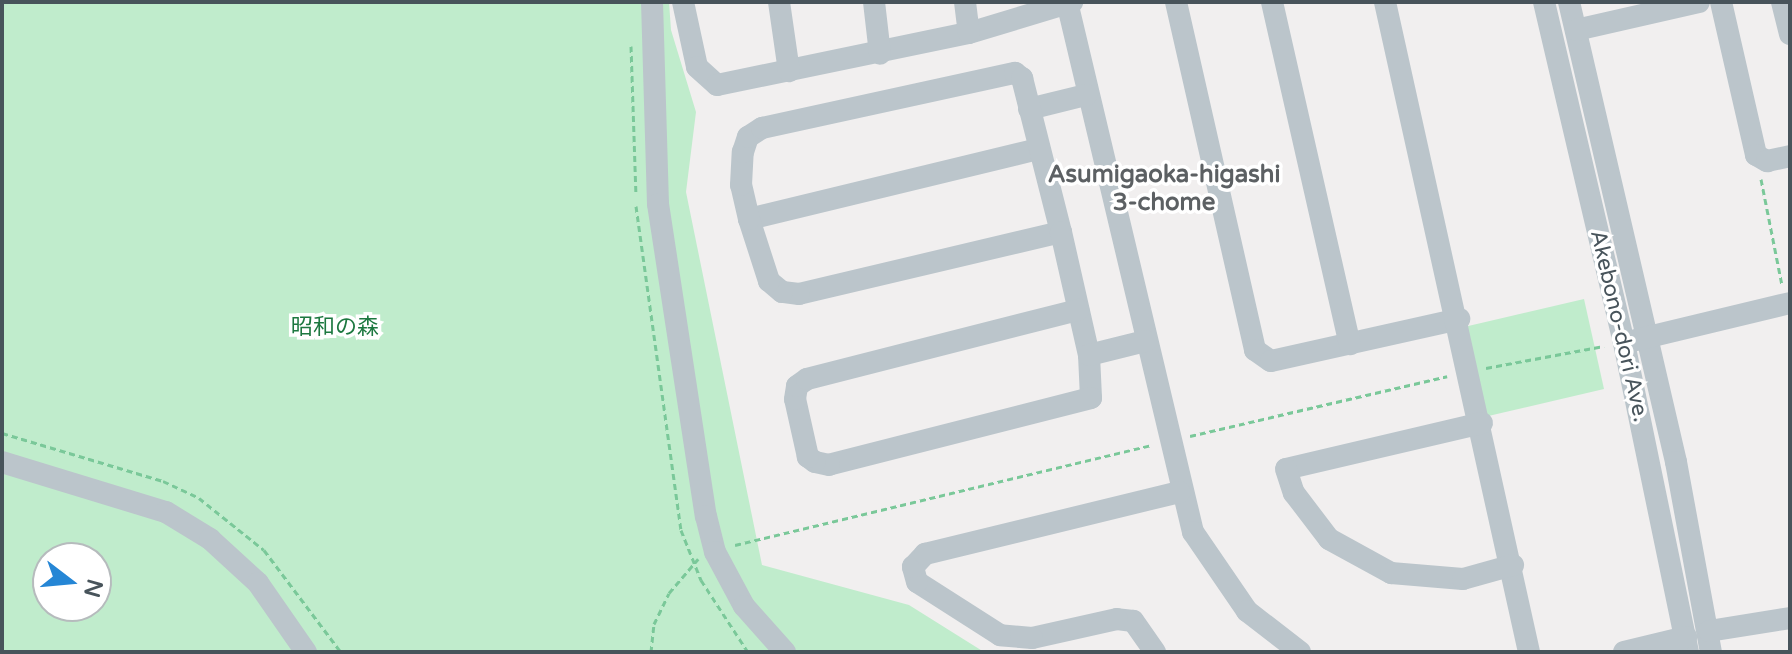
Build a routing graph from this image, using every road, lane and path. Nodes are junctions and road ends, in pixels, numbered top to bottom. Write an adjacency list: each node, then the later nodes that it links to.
1 (652, 2): 40 (street)
2 (683, 2): 19 (street)
3 (779, 2): 19 (street)
4 (874, 2): 18 (street)
5 (965, 2): 16 (street)
6 (1069, 2): 16 (street); 20 (street)
7 (1176, 2): 33 (street)
8 (1272, 2): 33 (street)
9 (1385, 2): 29 (street)
10 (1544, 2): 32 (street, Akebono-dori Ave.)
11 (1569, 2): 15 (street, Akebono-dori Ave.)
12 (1699, 2): 15 (street)
13 (1721, 2): 23 (street)
14 (1782, 2): 17 (street)
15 (1576, 30): 30 (street, Akebono-dori Ave.)
16 (969, 33): 18 (street)
17 (1790, 34)
18 (880, 54): 19 (street)
19 (789, 71)
20 (1086, 95): 21 (street); 31 (street)
21 (1029, 109): 22 (street); 25 (street)
22 (1039, 149): 25 (street); 26 (street)
23 (1756, 155): 24 (street); 27 (path)
24 (1790, 156)
25 (749, 219): 26 (street)
26 (1061, 232): 28 (street)
27 (1788, 303): 30 (street)
28 (1078, 310): 34 (street); 34 (street)
29 (1459, 319): 33 (street); 35 (street)
30 (1647, 337): 32 (street); 44 (street, Akebono-dori Ave.)
31 (1145, 341): 34 (street); 37 (street)
32 (1624, 343): 35 (path); 45 (street, Akebono-dori Ave.)
33 (1350, 344)
34 (1089, 355)
35 (1470, 371): 36 (street); 37 (path)
36 (1482, 423): 41 (street); 41 (street)
37 (1168, 441): 39 (street); 40 (path)
38 (2, 462): 46 (street)
39 (1180, 492): 50 (street); 51 (street)
40 (715, 552): 47 (path); 49 (street)
41 (1513, 565): 52 (street)
42 (701, 580): 48 (path)
43 (1790, 618): 44 (street)
44 (1710, 642)
45 (1687, 644): 53 (street)
46 (306, 652)
47 (651, 652)
48 (748, 652)
49 (785, 652)
50 (1155, 652)
51 (1300, 652)
52 (1529, 652)
53 (1624, 652)

